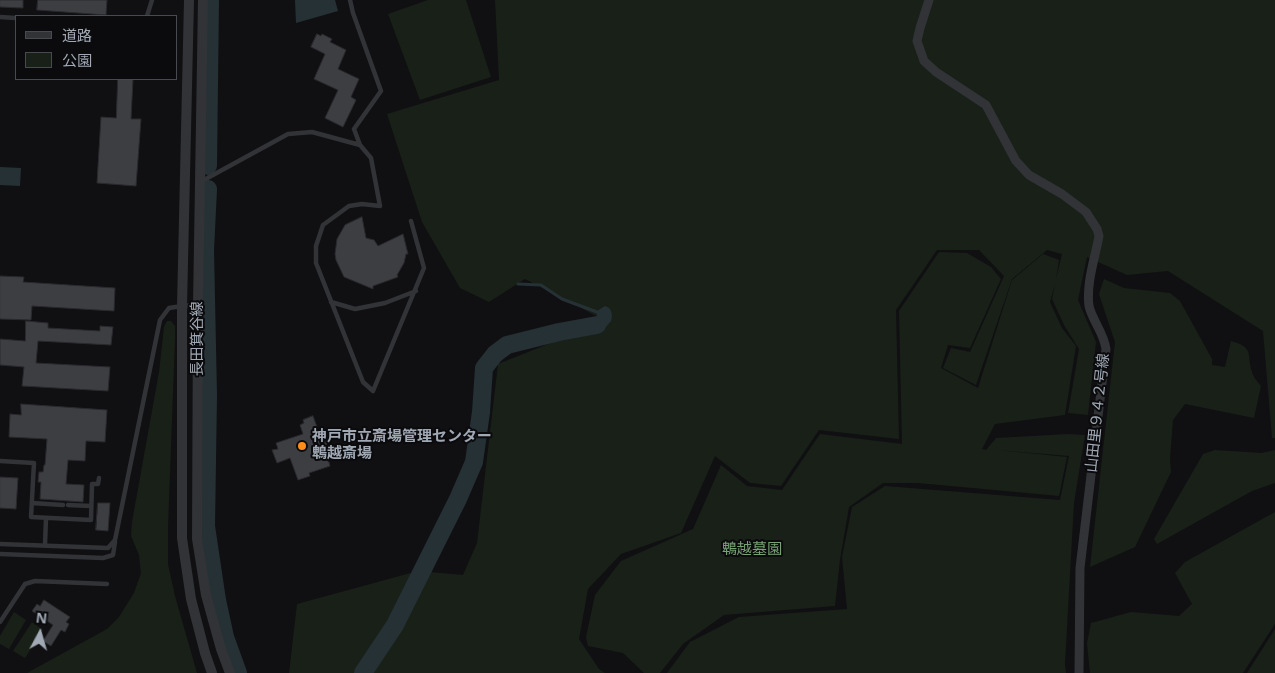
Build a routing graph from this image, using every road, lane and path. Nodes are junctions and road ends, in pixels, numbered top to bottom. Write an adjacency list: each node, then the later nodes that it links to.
1 (152, 0): 6 (lane)
2 (189, 0): 15 (street, 長田箕谷線)
3 (203, 0): 10 (street, 長田箕谷線)
4 (350, 0): 9 (lane)
5 (929, 0): 29 (street, 山田里９４２号線)
6 (147, 15)
7 (0, 17): 8 (lane)
8 (15, 18)
9 (360, 145): 10 (lane); 13 (lane)
10 (200, 182): 14 (street, 長田箕谷線)
11 (411, 222): 12 (lane)
12 (416, 291): 13 (lane); 13 (lane)
13 (332, 302)
14 (198, 305): 15 (lane); 28 (street, 長田箕谷線)
15 (182, 306): 21 (lane); 27 (street, 長田箕谷線)
16 (0, 461): 18 (lane)
17 (99, 478): 19 (lane)
18 (32, 503): 19 (lane); 20 (lane)
19 (91, 506): 20 (lane)
20 (46, 518): 23 (lane)
21 (115, 540): 23 (lane); 24 (lane)
22 (0, 544): 23 (lane)
23 (45, 545)
24 (0, 554)
25 (107, 584): 26 (lane)
26 (0, 622)
27 (212, 673)
28 (230, 673)
29 (1079, 673)

